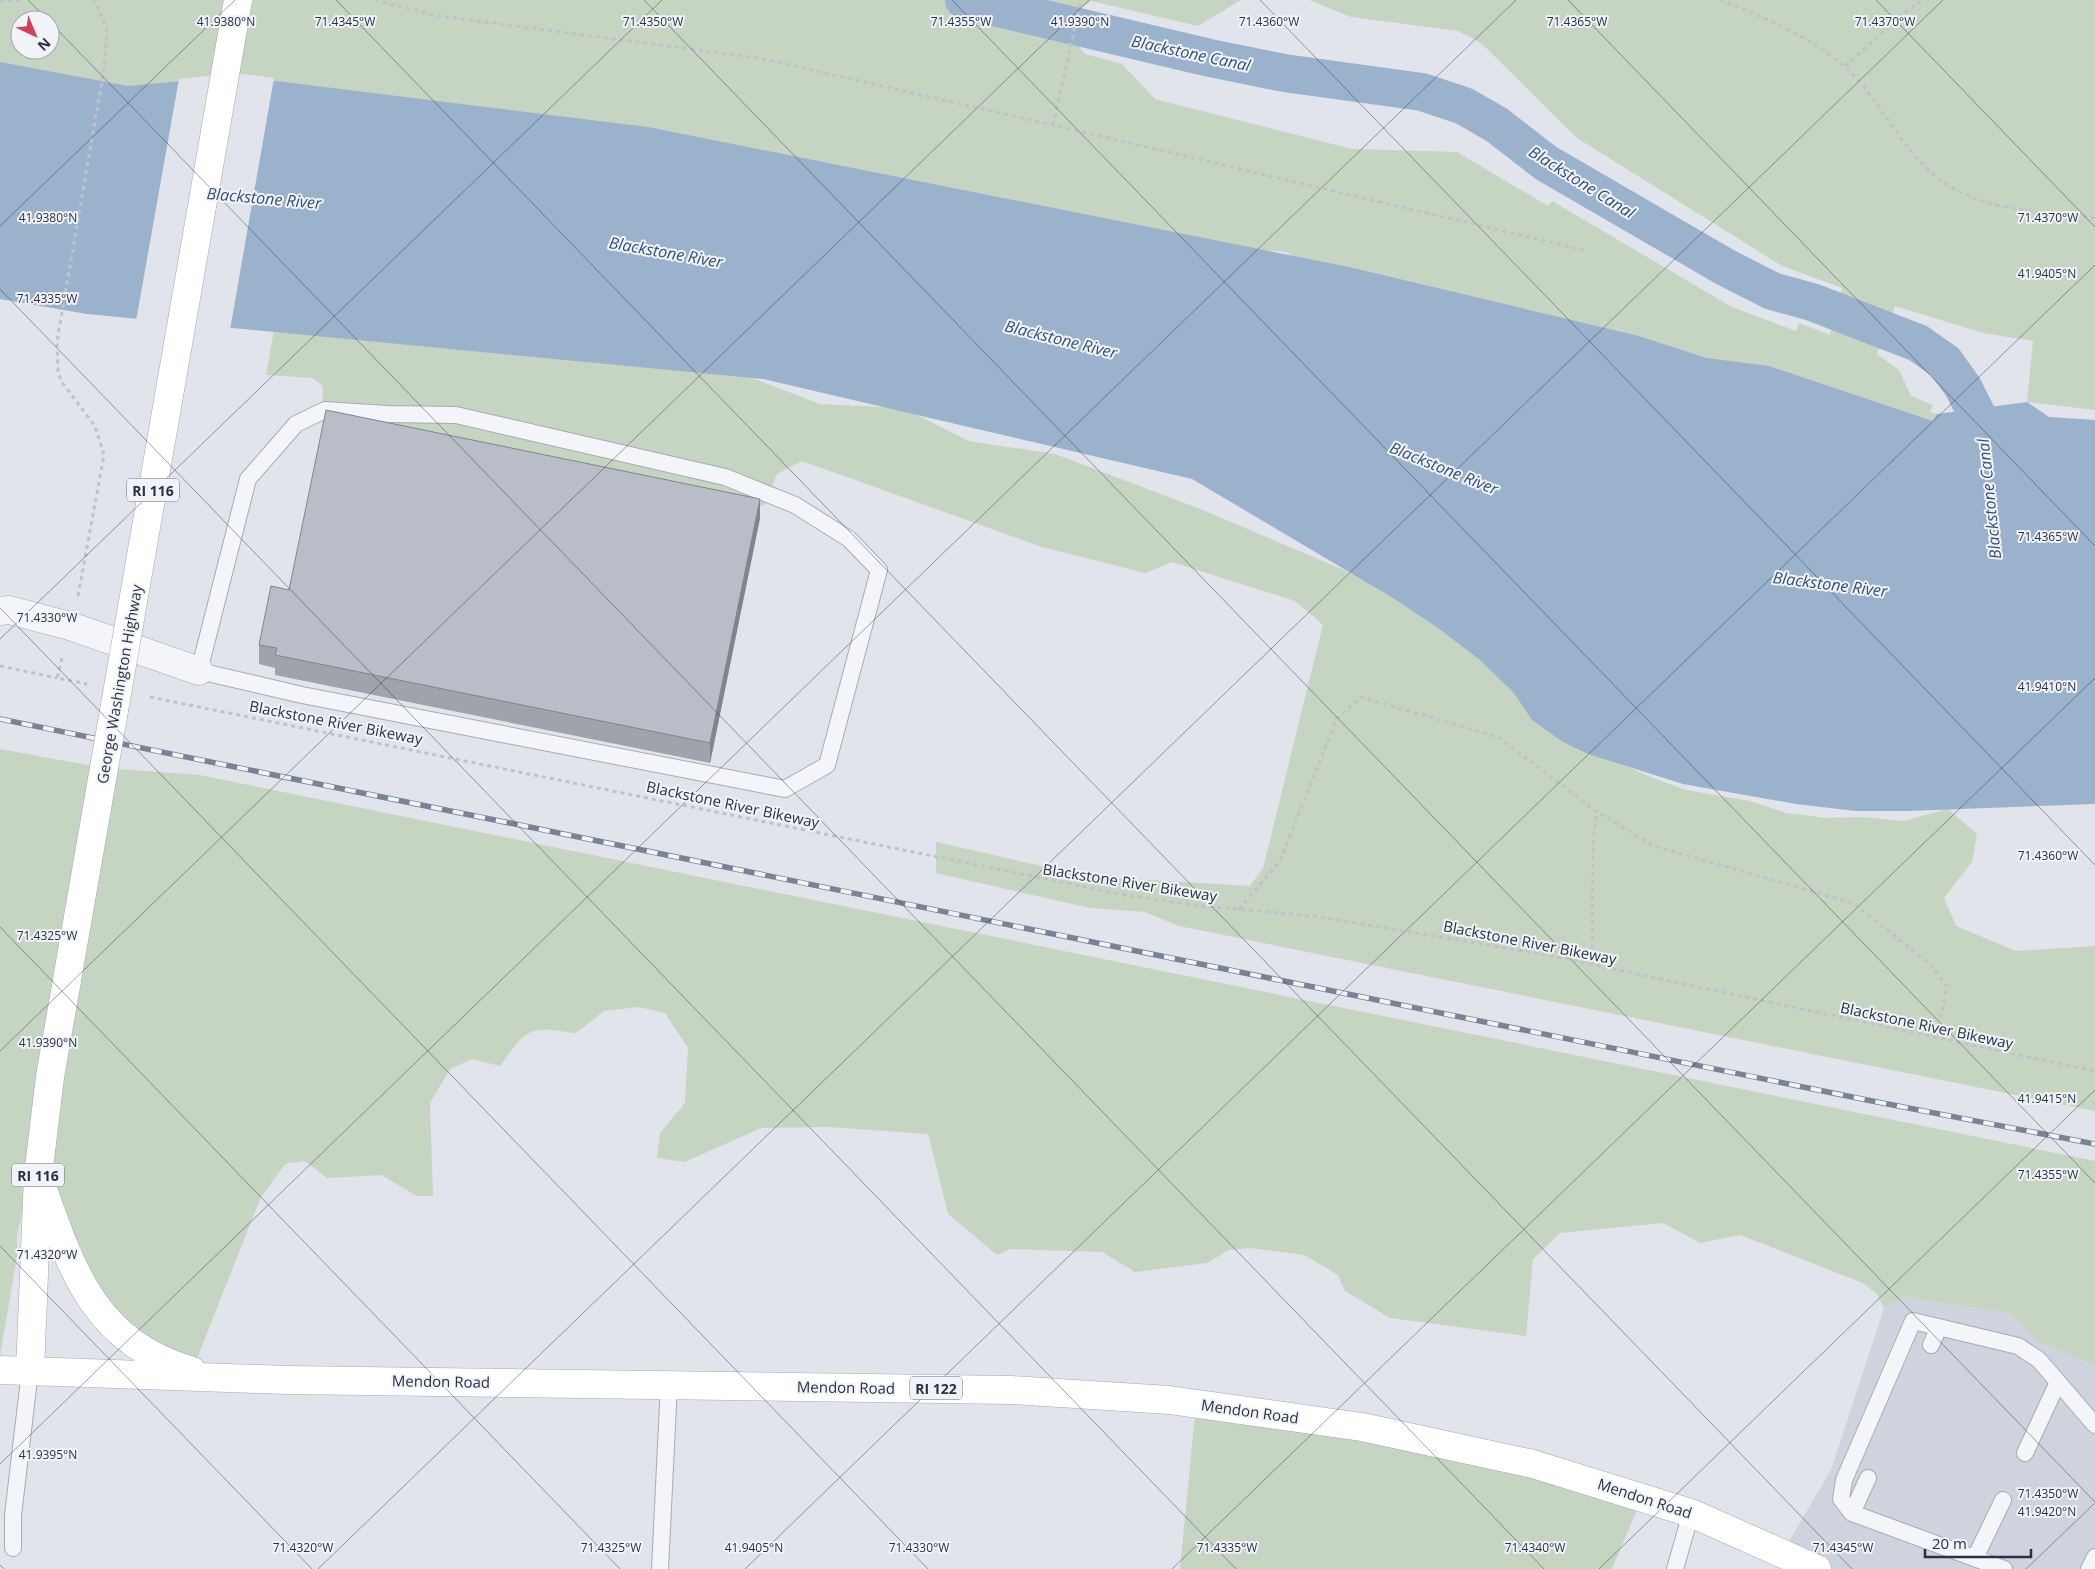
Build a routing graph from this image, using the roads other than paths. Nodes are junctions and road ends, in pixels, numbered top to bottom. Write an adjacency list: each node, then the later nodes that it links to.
1 (238, 0): 4 (main road, George Washington Highway / RI 116, bridge)
2 (0, 611): 3 (street)
3 (199, 671): 3 (lane)
4 (38, 1176): 8 (main road, George Washington Highway / RI 116); 9 (main road)
5 (1939, 1327): 6 (lane); 10 (lane); 17 (lane)
6 (1931, 1345)
7 (0, 1370): 8 (main road, Mendon Road)
8 (30, 1371): 9 (main road, Mendon Road / RI 122); 18 (lane)
9 (225, 1378): 11 (main road, Mendon Road / RI 122)
10 (2058, 1382): 12 (lane); 13 (lane)
11 (669, 1384): 16 (main road, Mendon Road / RI 122); 22 (lane)
12 (2095, 1425)
13 (2024, 1454)
14 (1868, 1478): 17 (lane)
15 (2002, 1500): 21 (lane)
16 (1691, 1513): 23 (lane); 24 (main road, Mendon Road / RI 122)
17 (1852, 1513): 21 (lane)
18 (7, 1515): 19 (lane)
19 (13, 1548)
20 (2095, 1557): 26 (lane)
21 (1975, 1558): 25 (lane)
22 (660, 1569)
23 (1676, 1569)
24 (1817, 1569)
25 (2004, 1569)
26 (2089, 1569)

